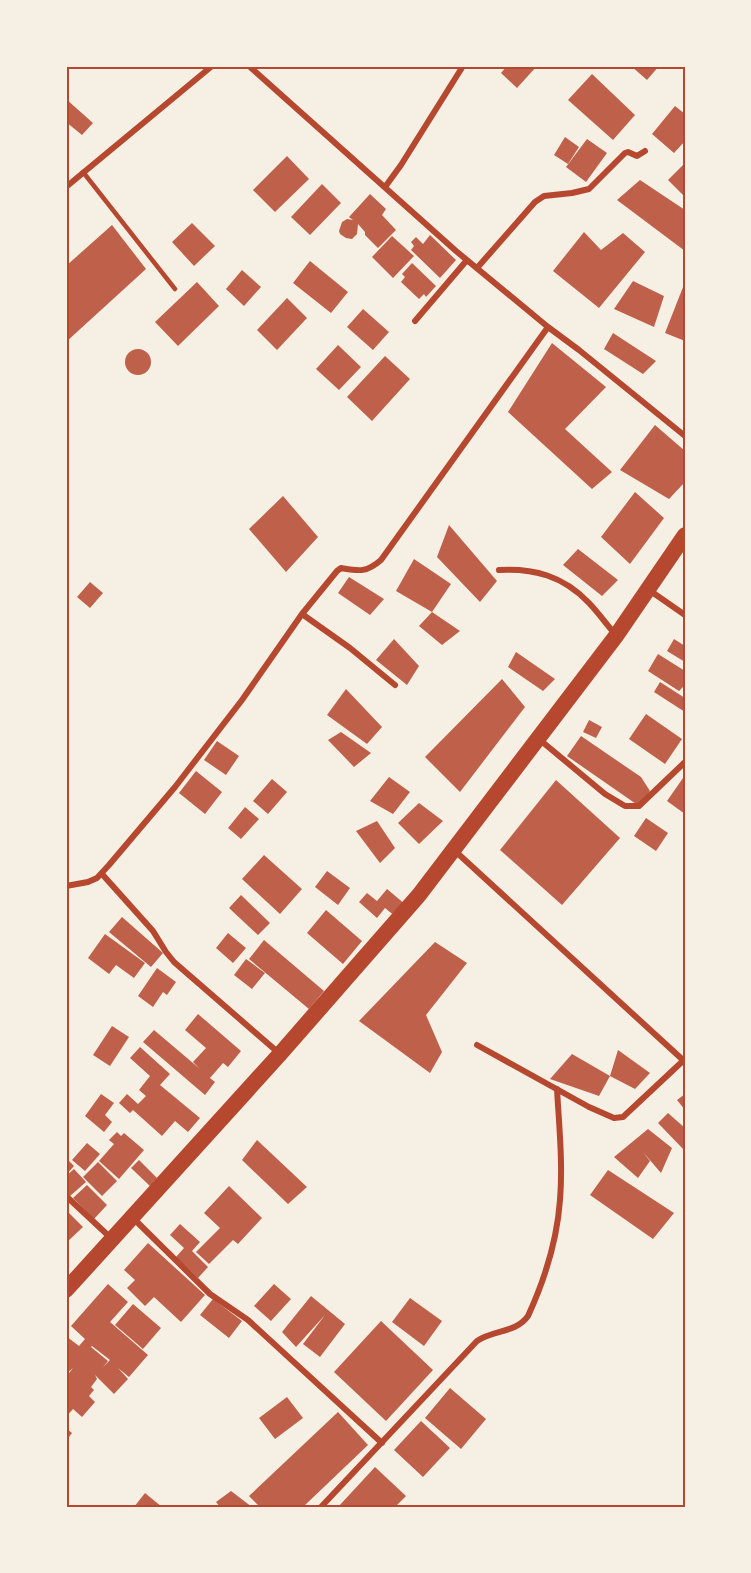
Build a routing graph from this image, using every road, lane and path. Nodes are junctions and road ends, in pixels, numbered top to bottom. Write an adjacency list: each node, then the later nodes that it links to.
1 (212, 66): 5 (street)
2 (249, 66): 6 (street)
3 (463, 66): 6 (street)
4 (645, 150): 9 (street)
5 (83, 172): 7 (street); 10 (lane)
6 (387, 185): 8 (street)
7 (66, 187)
8 (467, 260): 9 (street); 11 (street)
9 (480, 265): 12 (street)
10 (175, 289)
11 (415, 321)
12 (548, 327): 13 (street); 17 (street)
13 (685, 436)
14 (685, 535): 16 (highway)
15 (499, 570): 19 (street)
16 (648, 590): 18 (street); 19 (highway)
17 (302, 614): 20 (street); 24 (street)
18 (685, 615)
19 (616, 636): 21 (highway)
20 (396, 685)
21 (538, 738): 22 (street); 23 (highway)
22 (685, 762)
23 (453, 850): 27 (highway); 28 (street)
24 (102, 874): 25 (street); 27 (street)
25 (66, 886)
26 (477, 1046): 29 (street)
27 (280, 1054): 31 (highway)
28 (684, 1059): 29 (street)
29 (557, 1089): 34 (street)
30 (66, 1196): 32 (street)
31 (132, 1218): 32 (highway); 34 (street)
32 (112, 1239): 33 (highway)
33 (66, 1290)
34 (382, 1443): 35 (street)
35 (321, 1507)

